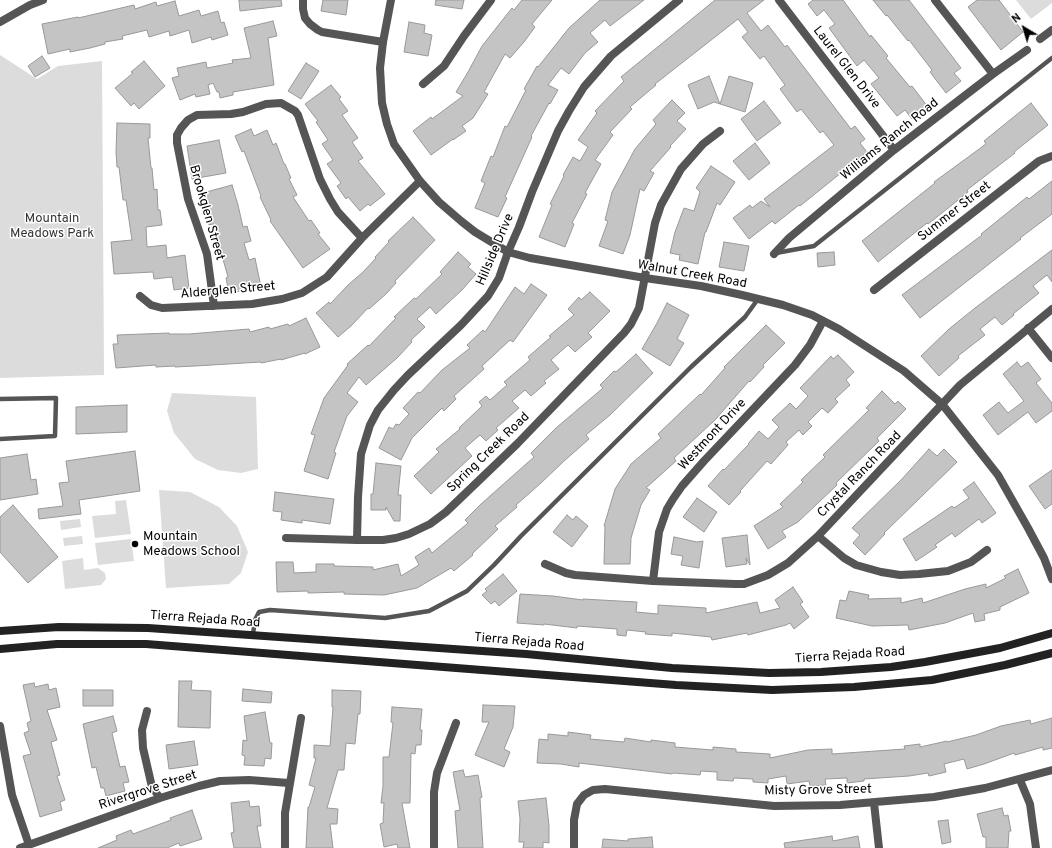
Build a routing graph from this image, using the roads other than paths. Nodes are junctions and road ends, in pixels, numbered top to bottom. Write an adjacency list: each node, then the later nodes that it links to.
1 (43, 0): 8 (street)
2 (303, 0): 11 (street)
3 (391, 0): 11 (street, Walnut Creek Road)
4 (490, 0): 15 (street)
5 (679, 0): 21 (street, Hillside Drive)
6 (779, 0): 17 (street, Laurel Glen Drive)
7 (934, 0): 14 (street)
8 (0, 22)
9 (1052, 32): 10 (street)
10 (1040, 39)
11 (383, 42): 19 (street, Walnut Creek Road)
12 (1027, 50): 14 (street, Williams Ranch Road)
13 (1052, 58): 22 (lane)
14 (993, 74): 17 (street, Williams Ranch Road)
15 (423, 84)
16 (720, 131): 23 (street, Spring Creek Road)
17 (894, 150): 22 (street, Williams Ranch Road)
18 (1052, 156): 24 (street, Summer Street)
19 (420, 181): 20 (street, Alderglen Street); 21 (street, Walnut Creek Road)
20 (362, 238): 27 (street, Alderglen Street); 27 (street, Brookglen Street)
21 (508, 252): 23 (street, Walnut Creek Road); 37 (street, Hillside Drive)
22 (774, 254)
23 (645, 278): 26 (street, Walnut Creek Road); 37 (street, Spring Creek Road)
24 (874, 290)
25 (140, 296): 27 (street, Alderglen Street)
26 (758, 299): 29 (street, Walnut Creek Road); 44 (lane)
27 (214, 306)
28 (1052, 309): 30 (street, Crystal Ranch Road)
29 (824, 321): 33 (street, Walnut Creek Road); 41 (street, Westmont Drive)
30 (1028, 328): 31 (street); 33 (street, Crystal Ranch Road)
31 (1052, 358)
32 (0, 399): 34 (lane)
33 (942, 404): 35 (street, Crystal Ranch Road); 40 (street, Walnut Creek Road)
34 (0, 439)
35 (818, 536): 38 (street); 41 (street, Crystal Ranch Road)
36 (286, 538): 37 (street, Spring Creek Road)
37 (357, 540)
38 (987, 550)
39 (545, 564): 41 (street)
40 (1052, 579)
41 (653, 581)
42 (0, 631): 44 (main road, Tierra Rejada Road)
43 (1052, 633): 44 (main road, Tierra Rejada Road)
44 (253, 634)
45 (0, 649): 46 (main road)
46 (1052, 653)
47 (147, 711): 54 (street)
48 (301, 718): 53 (street)
49 (456, 723): 59 (street)
50 (0, 726): 56 (street)
51 (1052, 770): 52 (street, Misty Grove Street)
52 (1020, 780): 55 (street, Misty Grove Street); 62 (street)
53 (289, 783): 54 (street, Rivergrove Street); 58 (street)
54 (160, 798): 56 (street, Rivergrove Street)
55 (874, 803): 60 (street, Misty Grove Street); 61 (street)
56 (28, 845): 57 (street, Rivergrove Street)
57 (20, 848)
58 (284, 848)
59 (434, 848)
60 (574, 848)
61 (880, 848)
62 (1036, 848)

